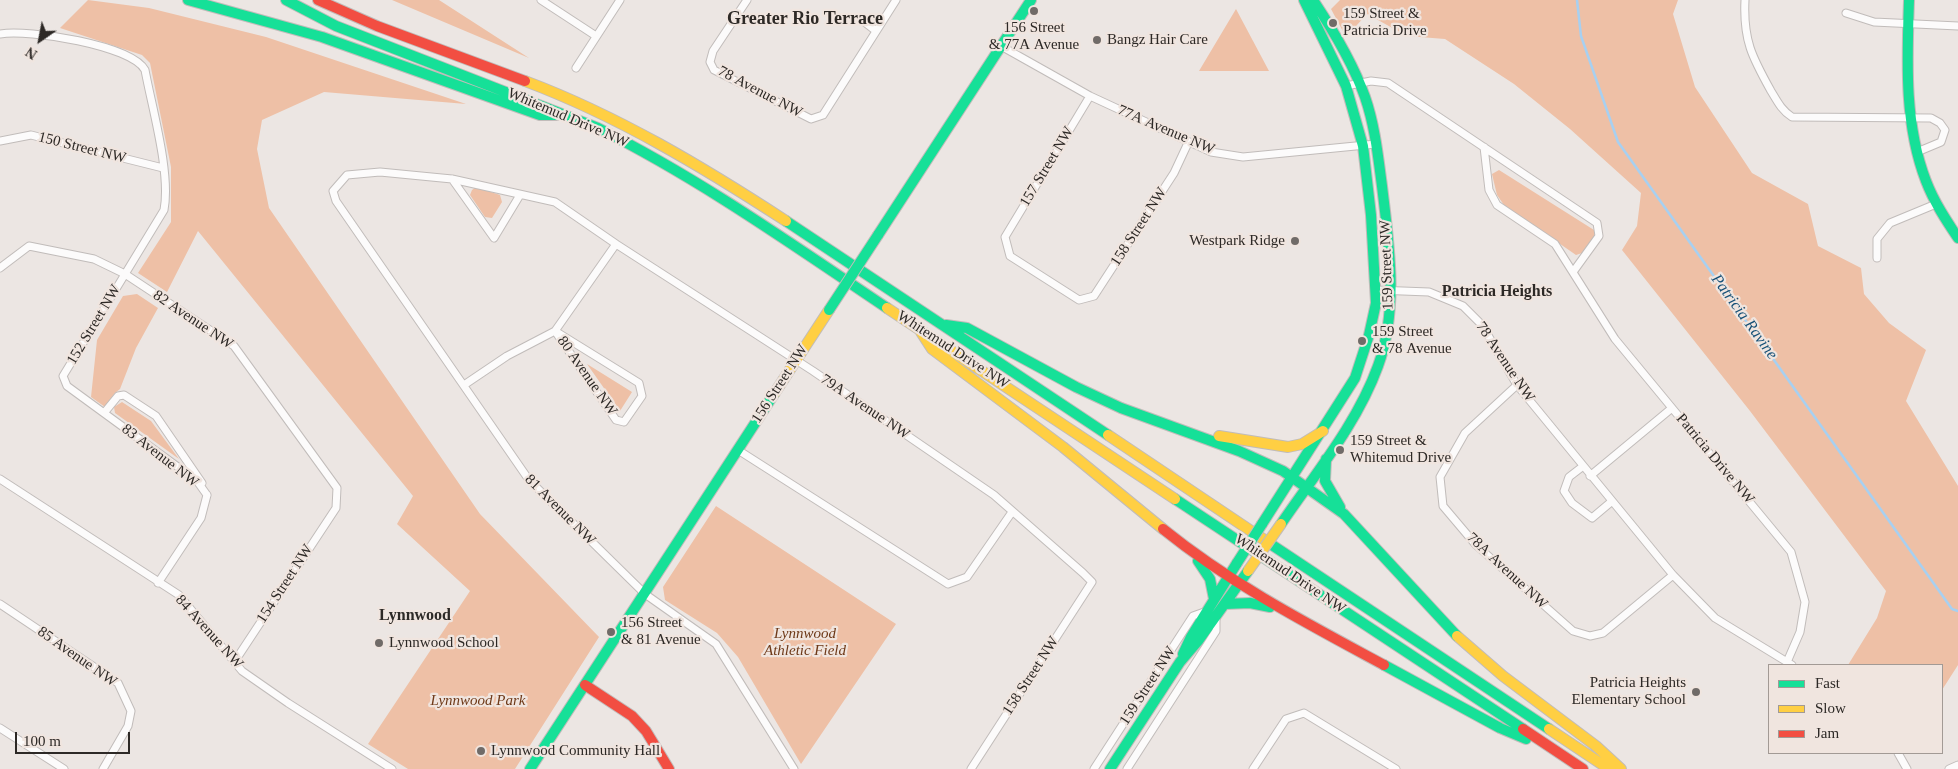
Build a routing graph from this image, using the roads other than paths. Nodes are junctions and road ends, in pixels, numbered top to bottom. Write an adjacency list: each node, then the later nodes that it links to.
1 (188, 0): 25 (main road)
2 (286, 0): 25 (main road, Whitemud Drive NW)
3 (318, 0): 47 (main road, Whitemud Drive NW)
4 (541, 0): 19 (street)
5 (620, 0): 19 (street)
6 (747, 0): 17 (street, 78 Avenue NW)
7 (896, 0): 17 (street)
8 (1031, 0): 20 (main road, 156 Street NW)
9 (1304, 0): 23 (main road, 159 Street NW)
10 (1313, 0): 22 (main road, 159 Street NW)
11 (1745, 0): 26 (street)
12 (1909, 0): 15 (main road)
13 (1846, 14): 15 (street)
14 (862, 22): 17 (street)
15 (1908, 23): 16 (street); 26 (main road)
16 (1958, 26)
17 (876, 31)
18 (0, 34): 33 (street, 152 Street NW)
19 (596, 36): 21 (street)
20 (1001, 46): 24 (street, 77A Avenue NW); 50 (main road, 156 Street NW, bridge)
21 (576, 68)
22 (1359, 83): 23 (street); 29 (main road, 159 Street NW); 31 (street)
23 (1346, 86): 30 (main road, 159 Street NW)
24 (1090, 96): 28 (street, 77A Avenue NW); 46 (street, 157 Street NW)
25 (566, 114): 48 (main road, Whitemud Drive NW)
26 (1909, 119): 32 (main road); 32 (street)
27 (0, 141): 33 (street, 150 Street NW)
28 (1188, 142): 30 (street, 77A Avenue NW); 46 (street, 158 Street NW)
29 (1376, 144): 30 (street, 77A Avenue NW); 45 (main road, 159 Street NW)
30 (1363, 146): 44 (main road, 159 Street NW)
31 (1484, 147): 42 (street, Patricia Drive NW); 42 (street)
32 (1917, 152): 37 (main road)
33 (163, 168): 43 (street, 152 Street NW)
34 (347, 175): 35 (street, 79A Avenue NW); 53 (street, 81 Avenue NW)
35 (452, 179): 36 (street, 79A Avenue NW); 36 (street)
36 (520, 196): 39 (street, 79A Avenue NW)
37 (1936, 204): 38 (main road); 40 (street)
38 (1958, 238)
39 (616, 244): 49 (street); 50 (street, 79A Avenue NW)
40 (1877, 258)
41 (0, 268): 43 (street, 82 Avenue NW)
42 (1573, 272): 54 (street, Patricia Drive NW)
43 (125, 274): 51 (street, 152 Street NW); 67 (street, 82 Avenue NW)
44 (1376, 290): 45 (street, 78 Avenue NW); 57 (main road, 159 Street NW)
45 (1390, 291): 52 (street, 78 Avenue NW); 59 (main road, 159 Street NW)
46 (1079, 300)
47 (942, 324): 56 (main road); 102 (main road, Whitemud Drive NW)
48 (919, 327): 70 (main road); 86 (main road, Whitemud Drive NW)
49 (555, 331): 49 (street, 80 Avenue NW); 53 (street)
50 (796, 360): 58 (main road, 156 Street NW); 68 (street, 79A Avenue NW)
51 (63, 376): 55 (street, 83 Avenue NW)
52 (1517, 385): 60 (street, 78 Avenue NW); 71 (street, 78A Avenue NW)
53 (464, 386): 76 (street, 81 Avenue NW)
54 (1672, 408): 61 (street); 83 (street, Patricia Drive NW)
55 (104, 413): 65 (street, 83 Avenue NW); 65 (street, 83 Avenue NW)
56 (1146, 417): 57 (main road); 62 (main road)
57 (1323, 431): 62 (main road, 159 Street NW)
58 (738, 450): 68 (street); 76 (main road, 156 Street NW)
59 (1326, 459): 64 (main road, 159 Street NW); 69 (main road)
60 (1582, 467): 61 (street, 78 Avenue NW); 66 (street)
61 (1590, 476): 66 (street, 78 Avenue NW)
62 (1293, 478): 64 (main road); 72 (main road, 159 Street NW, bridge)
63 (0, 479): 74 (street, 84 Avenue NW)
64 (1307, 486): 69 (main road); 75 (main road, 159 Street NW, bridge)
65 (207, 495): 74 (street)
66 (1611, 502): 71 (street, 78 Avenue NW)
67 (336, 508): 82 (street, 154 Street NW)
68 (1012, 512): 73 (street, 79A Avenue NW)
69 (1344, 514): 103 (main road)
70 (1188, 549): 72 (main road); 77 (main road)
71 (1673, 575): 83 (street, 78 Avenue NW)
72 (1228, 576): 75 (main road); 77 (main road, 159 Street NW)
73 (1092, 582): 95 (street, 158 Street NW)
74 (158, 583): 82 (street, 84 Avenue NW)
75 (1240, 583): 79 (main road, 159 Street NW); 81 (main road)
76 (645, 594): 84 (main road, 156 Street NW); 94 (street, 81 Avenue NW)
77 (1214, 599): 80 (main road, 159 Street NW)
78 (0, 604): 90 (street, 85 Avenue NW)
79 (1225, 604): 80 (main road, 159 Street NW); 81 (main road)
80 (1212, 613): 96 (street, 159 Street NW); 97 (main road, 159 Street NW); 98 (street, 159 Street NW)
81 (1296, 618): 86 (main road)
82 (235, 661): 91 (street, 84 Avenue NW)
83 (1790, 664)
84 (584, 685): 92 (main road, 156 Street NW); 93 (main road)
85 (0, 728): 89 (street)
86 (1557, 752): 101 (main road, Whitemud Drive NW)
87 (1899, 754): 104 (street)
88 (1958, 765): 105 (street)
89 (64, 769)
90 (103, 769)
91 (392, 769)
92 (530, 769)
93 (669, 769)
94 (794, 769)
95 (971, 769)
96 (1094, 769)
97 (1110, 769)
98 (1127, 769)
99 (1253, 769): 100 (street)
100 (1396, 769)
101 (1583, 769)
102 (1609, 769)
103 (1621, 769)
104 (1907, 769)
105 (1949, 769)

